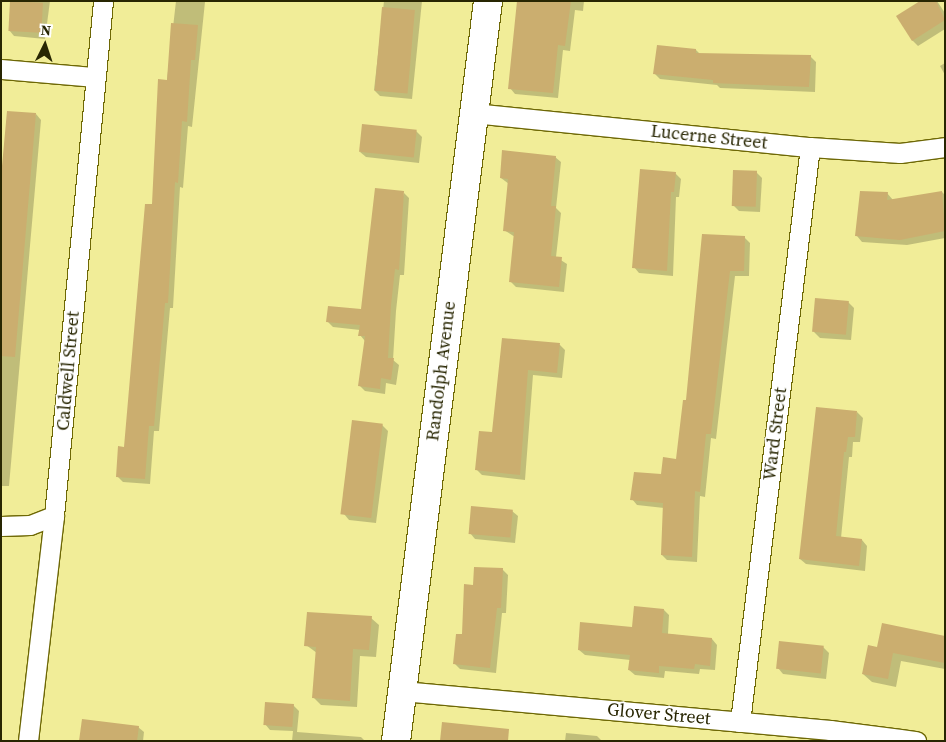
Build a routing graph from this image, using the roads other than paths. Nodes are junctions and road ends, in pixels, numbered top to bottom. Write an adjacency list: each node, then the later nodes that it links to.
1 (103, 1): 4 (street, Caldwell Street)
2 (488, 1): 5 (street, Randolph Avenue)
3 (1, 70): 4 (street)
4 (95, 77): 8 (street, Caldwell Street)
5 (473, 113): 6 (street, Lucerne Street); 10 (street, Randolph Avenue)
6 (810, 147): 7 (street, Lucerne Street); 11 (street, Ward Street)
7 (945, 147)
8 (54, 516): 9 (street); 12 (street, Caldwell Street)
9 (1, 526)
10 (402, 691): 11 (street, Glover Street); 13 (street, Randolph Avenue)
11 (740, 722): 14 (street, Glover Street)
12 (28, 741)
13 (396, 741)
14 (916, 741)

